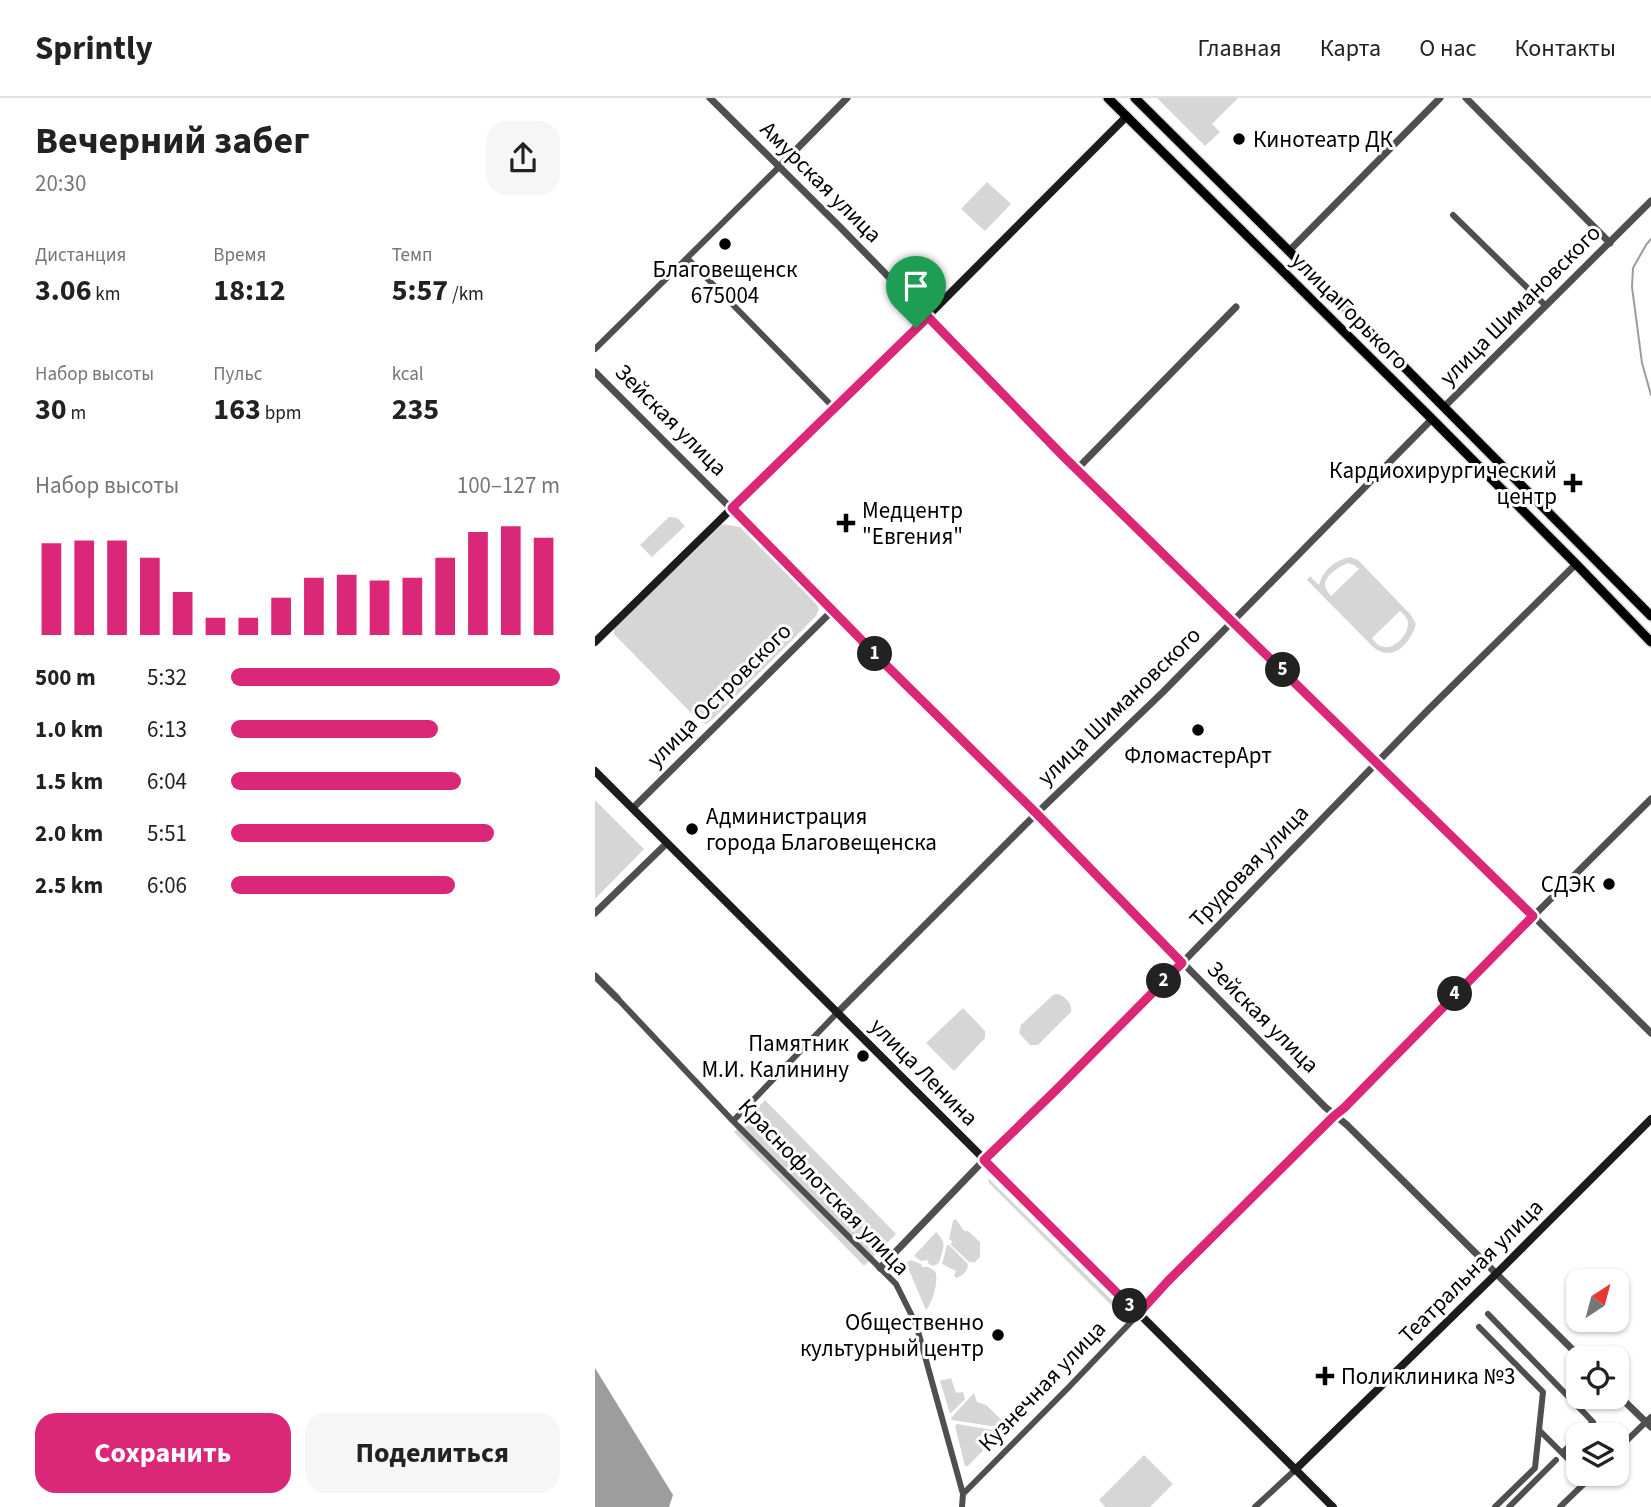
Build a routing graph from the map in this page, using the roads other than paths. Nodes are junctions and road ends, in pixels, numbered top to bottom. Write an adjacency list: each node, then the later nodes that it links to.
1 (710, 98): 8 (street, Амурская улица)
2 (848, 98): 8 (street)
3 (1108, 98): 7 (main road, улица Горького)
4 (1440, 98): 12 (street)
5 (1466, 98): 11 (street)
6 (1140, 100): 7 (main road); 12 (main road, улица Горького)
7 (1127, 116): 14 (main road, улица Горького); 17 (main road)
8 (779, 167): 13 (street); 17 (street, Амурская улица)
9 (1651, 201): 11 (street, улица Шимановского)
10 (1453, 215): 15 (street)
11 (1610, 243): 15 (street, улица Шимановского)
12 (1289, 251): 14 (main road); 20 (main road, улица Горького)
13 (687, 258): 18 (street); 21 (street)
14 (1276, 264): 22 (main road, улица Горького)
15 (1546, 306): 20 (street, улица Шимановского)
16 (1236, 307): 23 (street)
17 (928, 317): 21 (main road); 23 (street, Амурская улица)
18 (595, 349)
19 (595, 372): 24 (street, Зейская улица)
20 (1444, 407): 22 (main road, улица Шимановского); 25 (main road, улица Горького)
21 (835, 409): 24 (main road)
22 (1432, 419): 26 (main road, улица Горького); 29 (street, улица Шимановского)
23 (1077, 469): 29 (street, Амурская улица)
24 (732, 508): 27 (street, Зейская улица); 30 (main road)
25 (1588, 552): 26 (main road, Трудовая улица); 28 (main road, улица Горького)
26 (1576, 564): 31 (main road, улица Горького); 32 (street, Трудовая улица)
27 (833, 610): 35 (street, улица Островского); 36 (street, Зейская улица)
28 (1651, 616)
29 (1232, 621): 32 (street, Амурская улица); 36 (street, улица Шимановского)
30 (595, 642)
31 (1651, 642)
32 (1378, 762): 39 (street, Амурская улица); 40 (street, Трудовая улица)
33 (595, 771): 35 (main road, улица Ленина)
34 (1651, 799): 39 (street, Кузнечная улица)
35 (633, 808): 37 (main road, улица Ленина)
36 (1037, 814): 40 (street, Зейская улица); 43 (street, улица Шимановского)
37 (667, 843): 38 (street); 43 (main road, улица Ленина)
38 (595, 914)
39 (1533, 916): 44 (street, Амурская улица); 45 (street, Кузнечная улица)
40 (1182, 963): 45 (street, Зейская улица); 49 (street, Трудовая улица)
41 (595, 976): 42 (street, Краснофлотская улица)
42 (617, 998): 47 (street, Краснофлотская улица)
43 (837, 1013): 47 (street, улица Шимановского); 49 (main road, улица Ленина)
44 (1651, 1033)
45 (1334, 1116): 48 (street, Кузнечная улица); 51 (street, Зейская улица)
46 (1651, 1119): 51 (main road, Театральная улица)
47 (733, 1121): 50 (street, Краснофлотская улица)
48 (1324, 1126): 52 (street, Кузнечная улица)
49 (984, 1160): 50 (street, Трудовая улица); 52 (main road, улица Ленина)
50 (880, 1268): 67 (street, Краснофлотская улица)
51 (1496, 1274): 55 (street, Зейская улица); 65 (main road, Театральная улица)
52 (1138, 1314): 65 (main road, улица Ленина); 67 (street, Кузнечная улица)
53 (1488, 1314): 58 (street)
54 (1479, 1327): 59 (street)
55 (1569, 1346)
56 (1629, 1404): 57 (street)
57 (1649, 1422): 60 (street)
58 (1592, 1423)
59 (1539, 1430): 62 (street); 71 (street)
60 (1629, 1440)
61 (1566, 1449): 62 (street)
62 (1562, 1453): 63 (street)
63 (1566, 1457)
64 (1556, 1460): 72 (street)
65 (1295, 1469): 69 (street, Театральная улица); 70 (main road, улица Ленина)
66 (1581, 1486): 73 (street)
67 (963, 1494): 68 (street, Краснофлотская улица)
68 (962, 1507)
69 (1255, 1507)
70 (1333, 1507)
71 (1495, 1507)
72 (1509, 1507)
73 (1560, 1507)

